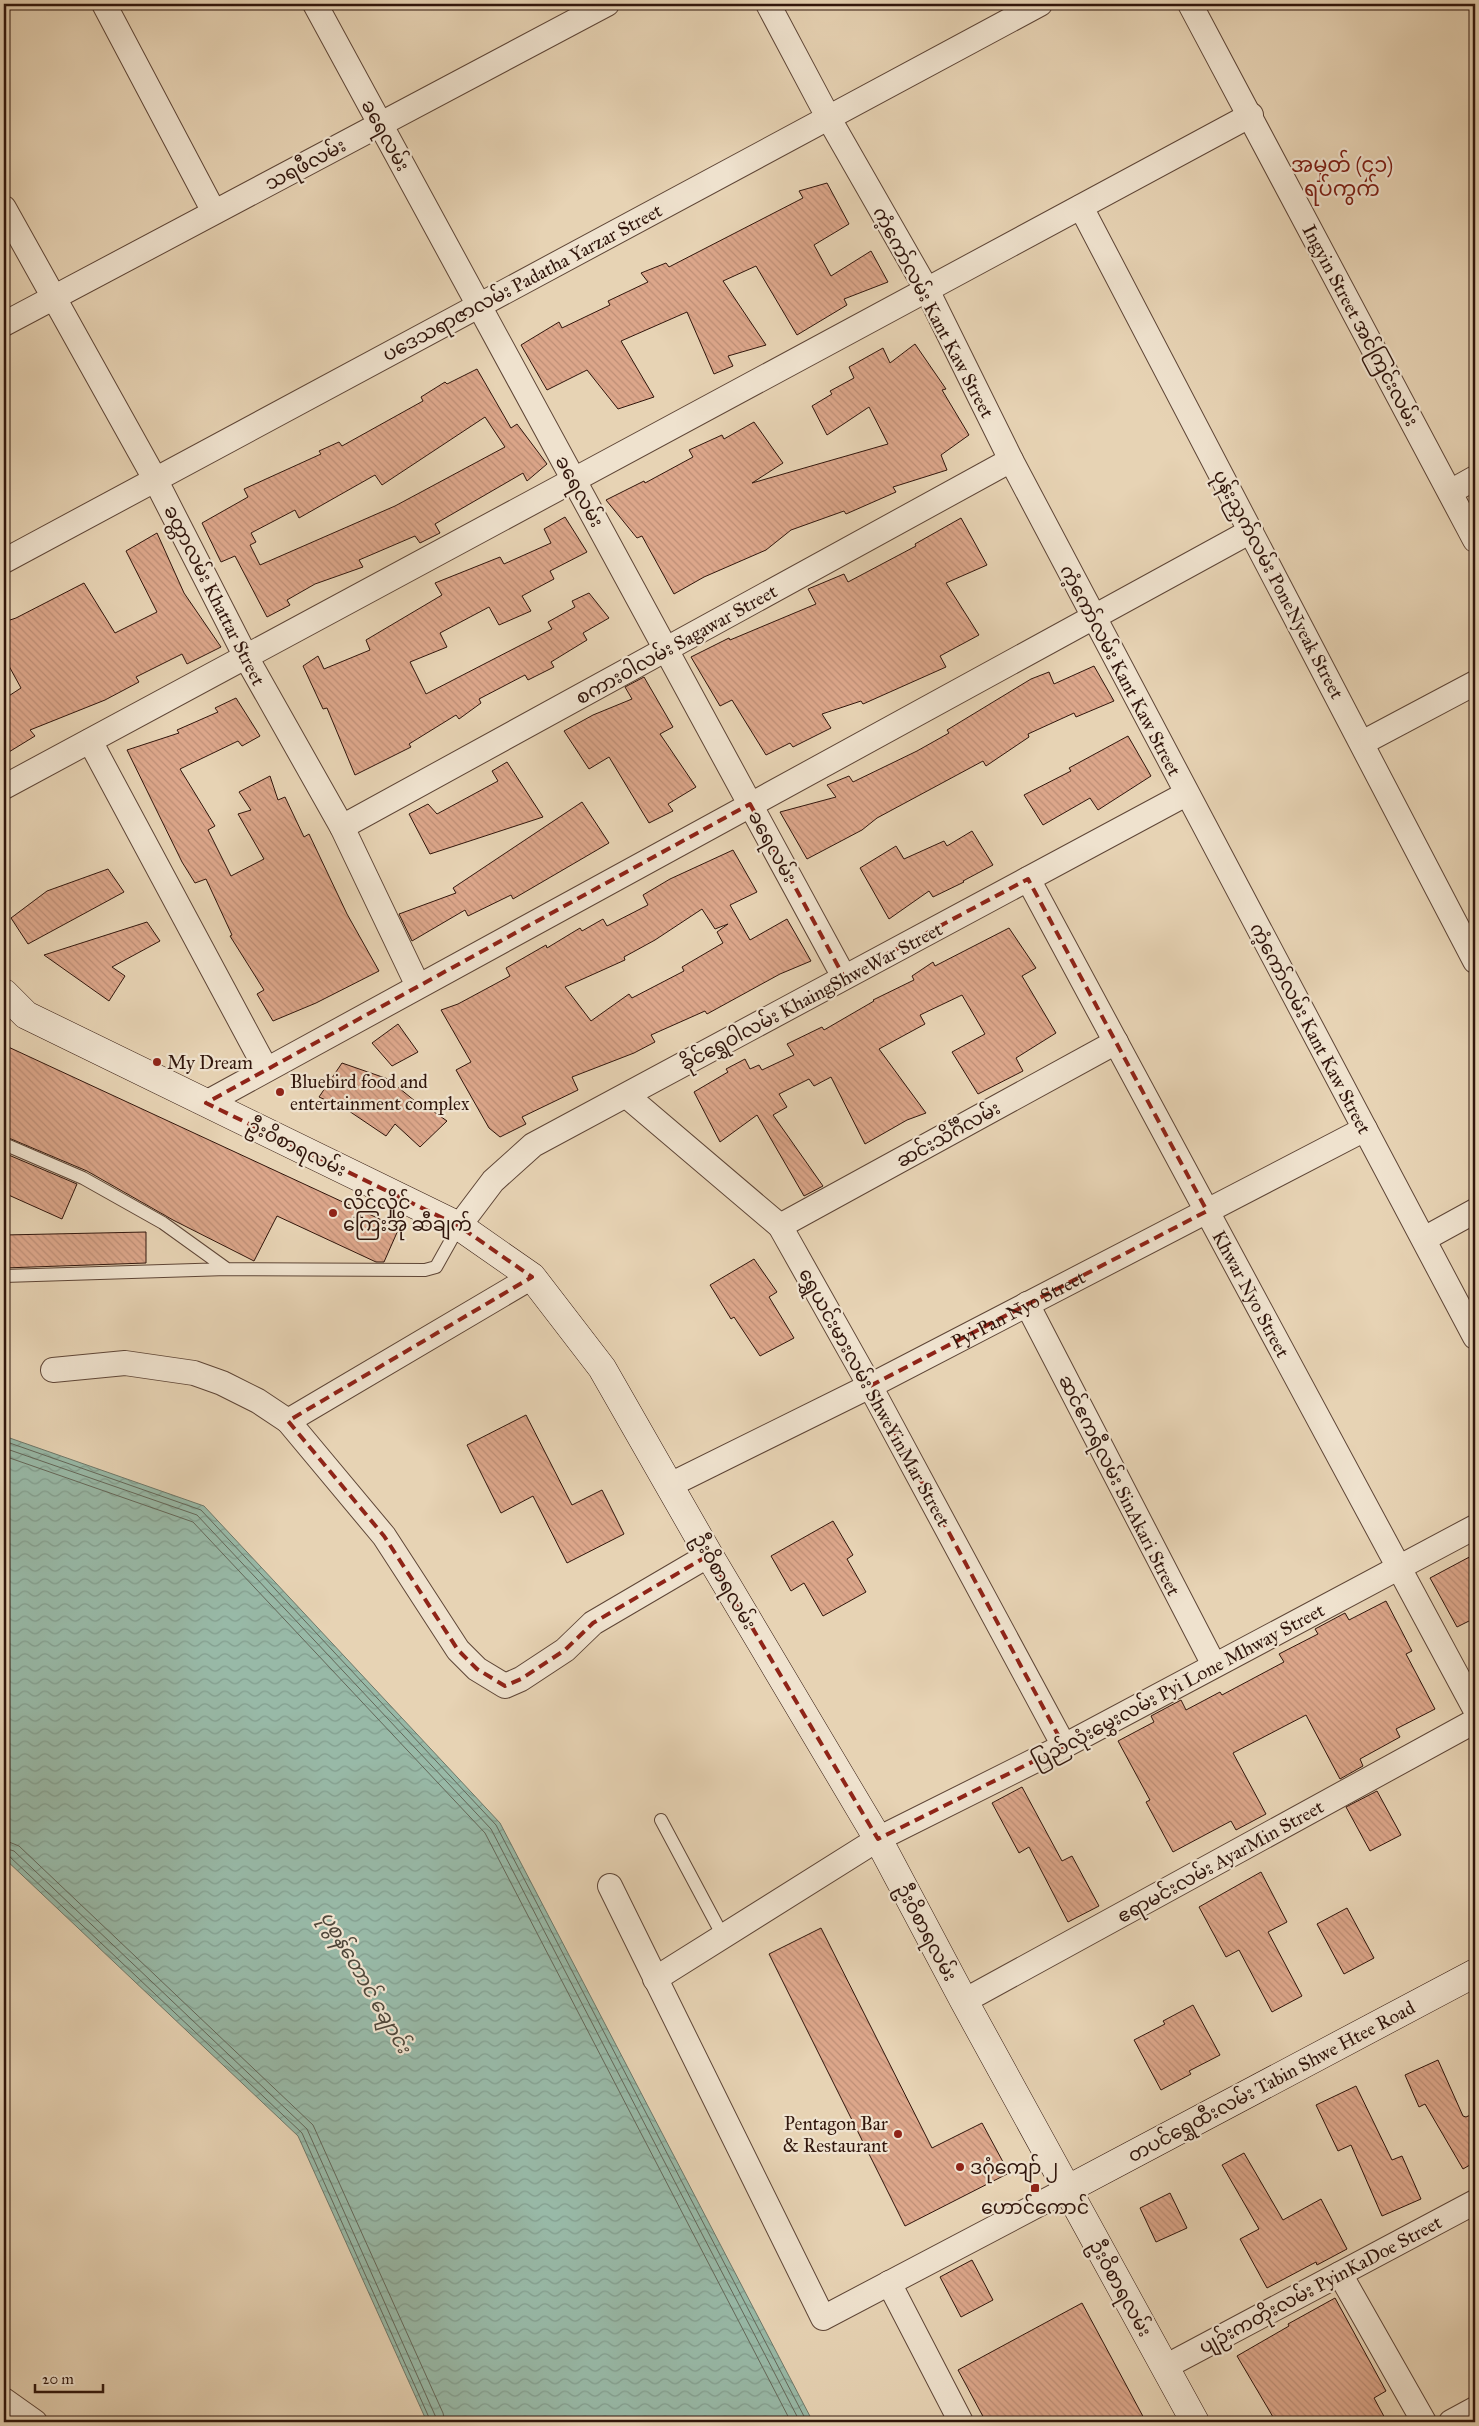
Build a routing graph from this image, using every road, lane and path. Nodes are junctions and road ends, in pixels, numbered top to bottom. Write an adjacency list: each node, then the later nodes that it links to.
1 (104, 4): 12 (street)
2 (315, 4): 9 (street, ခရေလမ်း)
3 (607, 4): 9 (street, သရဖီလမ်း)
4 (768, 4): 8 (street, ကံ့ကော်လမ်း Kant Kaw Street)
5 (1040, 4): 8 (street, ပဒေသရာဇာလမ်း Padatha Yarzar Street)
6 (1190, 4): 7 (street, Ingyin Street အင်ကြင်းလမ်း)
7 (1251, 115): 10 (street); 21 (street, Ingyin Street အင်ကြင်းလမ်း)
8 (828, 117): 13 (street, ကံ့ကော်လမ်း Kant Kaw Street); 15 (street, ပဒေသရာဇာလမ်း Padatha Yarzar Street)
9 (380, 124): 12 (street, သရဖီလမ်း); 15 (street, ခရေလမ်း)
10 (1082, 207): 13 (street); 22 (street, ပုန်းညှက်လမ်း PoneNyeak Street)
11 (4, 208): 14 (street, ခတ္တာလမ်း Khattar Street)
12 (214, 212): 14 (street, သရဖီလမ်း)
13 (927, 290): 17 (street, ကံ့ကော်လမ်း Kant Kaw Street); 20 (street)
14 (54, 298): 16 (street, သရဖီလမ်း); 19 (street, ခတ္တာလမ်း Khattar Street)
15 (479, 305): 19 (street, ပဒေသရာဇာလမ်း Padatha Yarzar Street); 20 (street, ခရေလမ်း)
16 (4, 324)
17 (1011, 460): 25 (street, ကံ့ကော်လမ်း Kant Kaw Street); 26 (street, စကားဝါလမ်း Sagawar Street)
18 (1475, 478): 21 (street)
19 (155, 479): 24 (street, ပဒေသရာဇာလမ်း Padatha Yarzar Street); 27 (street, ခတ္တာလမ်း Khattar Street)
20 (574, 480): 26 (street, ခရေလမ်း); 27 (street)
21 (1450, 492): 23 (street, Ingyin Street အင်ကြင်းလမ်း)
22 (1251, 531): 25 (street); 30 (street, ပုန်းညှက်လမ်း PoneNyeak Street)
23 (1475, 540)
24 (4, 561)
25 (1094, 617): 32 (street, ကံ့ကော်လမ်း Kant Kaw Street); 33 (street)
26 (666, 649): 33 (street, ခရေလမ်း); 34 (street, စကားဝါလမ်း Sagawar Street)
27 (246, 657): 29 (street); 34 (street, ခတ္တာလမ်း Khattar Street)
28 (1475, 683): 30 (street)
29 (90, 741): 31 (street); 41 (street)
30 (1362, 743): 36 (street, ပုန်းညှက်လမ်း PoneNyeak Street)
31 (4, 787)
32 (1186, 794): 35 (street, ခိုင်ရွှေဝါလမ်း KhaingShweWar Street); 44 (street, ကံ့ကော်လမ်း Kant Kaw Street)
33 (750, 804): 37 (street, ခရေလမ်း); 38 (street)
34 (342, 827): 38 (street, ခတ္တာလမ်း Khattar Street)
35 (1028, 879): 37 (street, ခိုင်ရွှေဝါလမ်း KhaingShweWar Street); 40 (street, Khwar Nyo Street)
36 (1475, 961)
37 (844, 977): 42 (street, ခိုင်ရွှေဝါလမ်း KhaingShweWar Street)
38 (418, 986): 41 (street)
39 (4, 993): 43 (main road, ဦးဝိစာရလမ်း)
40 (1116, 1042): 46 (street, Khwar Nyo Street); 49 (street, ဆင်းသိင်္ဂီလမ်း)
41 (266, 1069): 43 (street)
42 (627, 1096): 48 (street, ခိုင်ရွှေဝါလမ်း KhaingShweWar Street); 49 (street, ရွှေယင်းမားလမ်း ShweYinMar Street)
43 (206, 1103): 48 (main road, ဦးဝိစာရလမ်း)
44 (1365, 1129): 46 (street, Pyi Pan Nyo Street); 50 (street, ကံ့ကော်လမ်း Kant Kaw Street)
45 (4, 1144): 51 (lane)
46 (1207, 1211): 54 (street, Pyi Pan Nyo Street); 62 (street, Khwar Nyo Street)
47 (1475, 1211): 50 (street)
48 (459, 1226): 51 (lane); 53 (main road, ဦးဝိစာရလမ်း)
49 (780, 1226): 57 (street, ရွှေယင်းမားလမ်း ShweYinMar Street)
50 (1424, 1239): 55 (street, ကံ့ကော်လမ်း Kant Kaw Street)
51 (227, 1269): 52 (lane)
52 (4, 1276)
53 (532, 1277): 58 (street); 59 (main road, ဦးဝိစာရလမ်း)
54 (1027, 1304): 57 (street, Pyi Pan Nyo Street); 63 (street, ဆင်ဧကရီလမ်း SinAkari Street)
55 (1475, 1337)
56 (53, 1370): 58 (street)
57 (870, 1386): 59 (street, Pyi Pan Nyo Street); 66 (street, ရွှေယင်းမားလမ်း ShweYinMar Street)
58 (288, 1420): 61 (street)
59 (670, 1485): 61 (main road, ဦးဝိစာရလမ်း)
60 (1475, 1527): 62 (street, ပြည်လုံးမွှေးလမ်း Pyi Lone Mhway Street)
61 (709, 1555): 68 (main road, ဦးဝိစာရလမ်း)
62 (1399, 1568): 63 (street, ပြည်လုံးမွှေးလမ်း Pyi Lone Mhway Street); 64 (street, Khwar Nyo Street)
63 (1214, 1665): 66 (street, ပြည်လုံးမွှေးလမ်း Pyi Lone Mhway Street)
64 (1475, 1710)
65 (1475, 1721): 73 (street, ဧရာမင်းလမ်း AyarMin Street)
66 (1064, 1746): 68 (street, ပြည်လုံးမွှေးလမ်း Pyi Lone Mhway Street)
67 (662, 1820): 70 (lane)
68 (878, 1838): 70 (street, ပြည်လုံးမွှေးလမ်း Pyi Lone Mhway Street); 73 (main road, ဦးဝိစာရလမ်း)
69 (610, 1886): 72 (street)
70 (724, 1938): 72 (street, ပြည်လုံးမွှေးလမ်း Pyi Lone Mhway Street)
71 (1475, 1973): 74 (main road, တပင်ရွှေထီးလမ်း Tabin Shwe Htee Road)
72 (655, 1979): 77 (street)
73 (964, 2001): 74 (main road, ဦးဝိစာရလမ်း)
74 (1068, 2189): 77 (street); 78 (main road, ဦးဝိစာရလမ်း)
75 (1475, 2202): 76 (street, ပျဉ်းကတိုးလမ်း PyinKaDoe Street)
76 (1340, 2274): 78 (street, ပျဉ်းကတိုးလမ်း PyinKaDoe Street); 84 (street)
77 (889, 2283): 82 (street)
78 (1165, 2367): 83 (main road, ဦးဝိစာရလမ်း)
79 (4, 2400): 81 (street)
80 (1475, 2409): 85 (street)
81 (35, 2422)
82 (961, 2422)
83 (1195, 2422)
84 (1424, 2422)
85 (1451, 2422)

